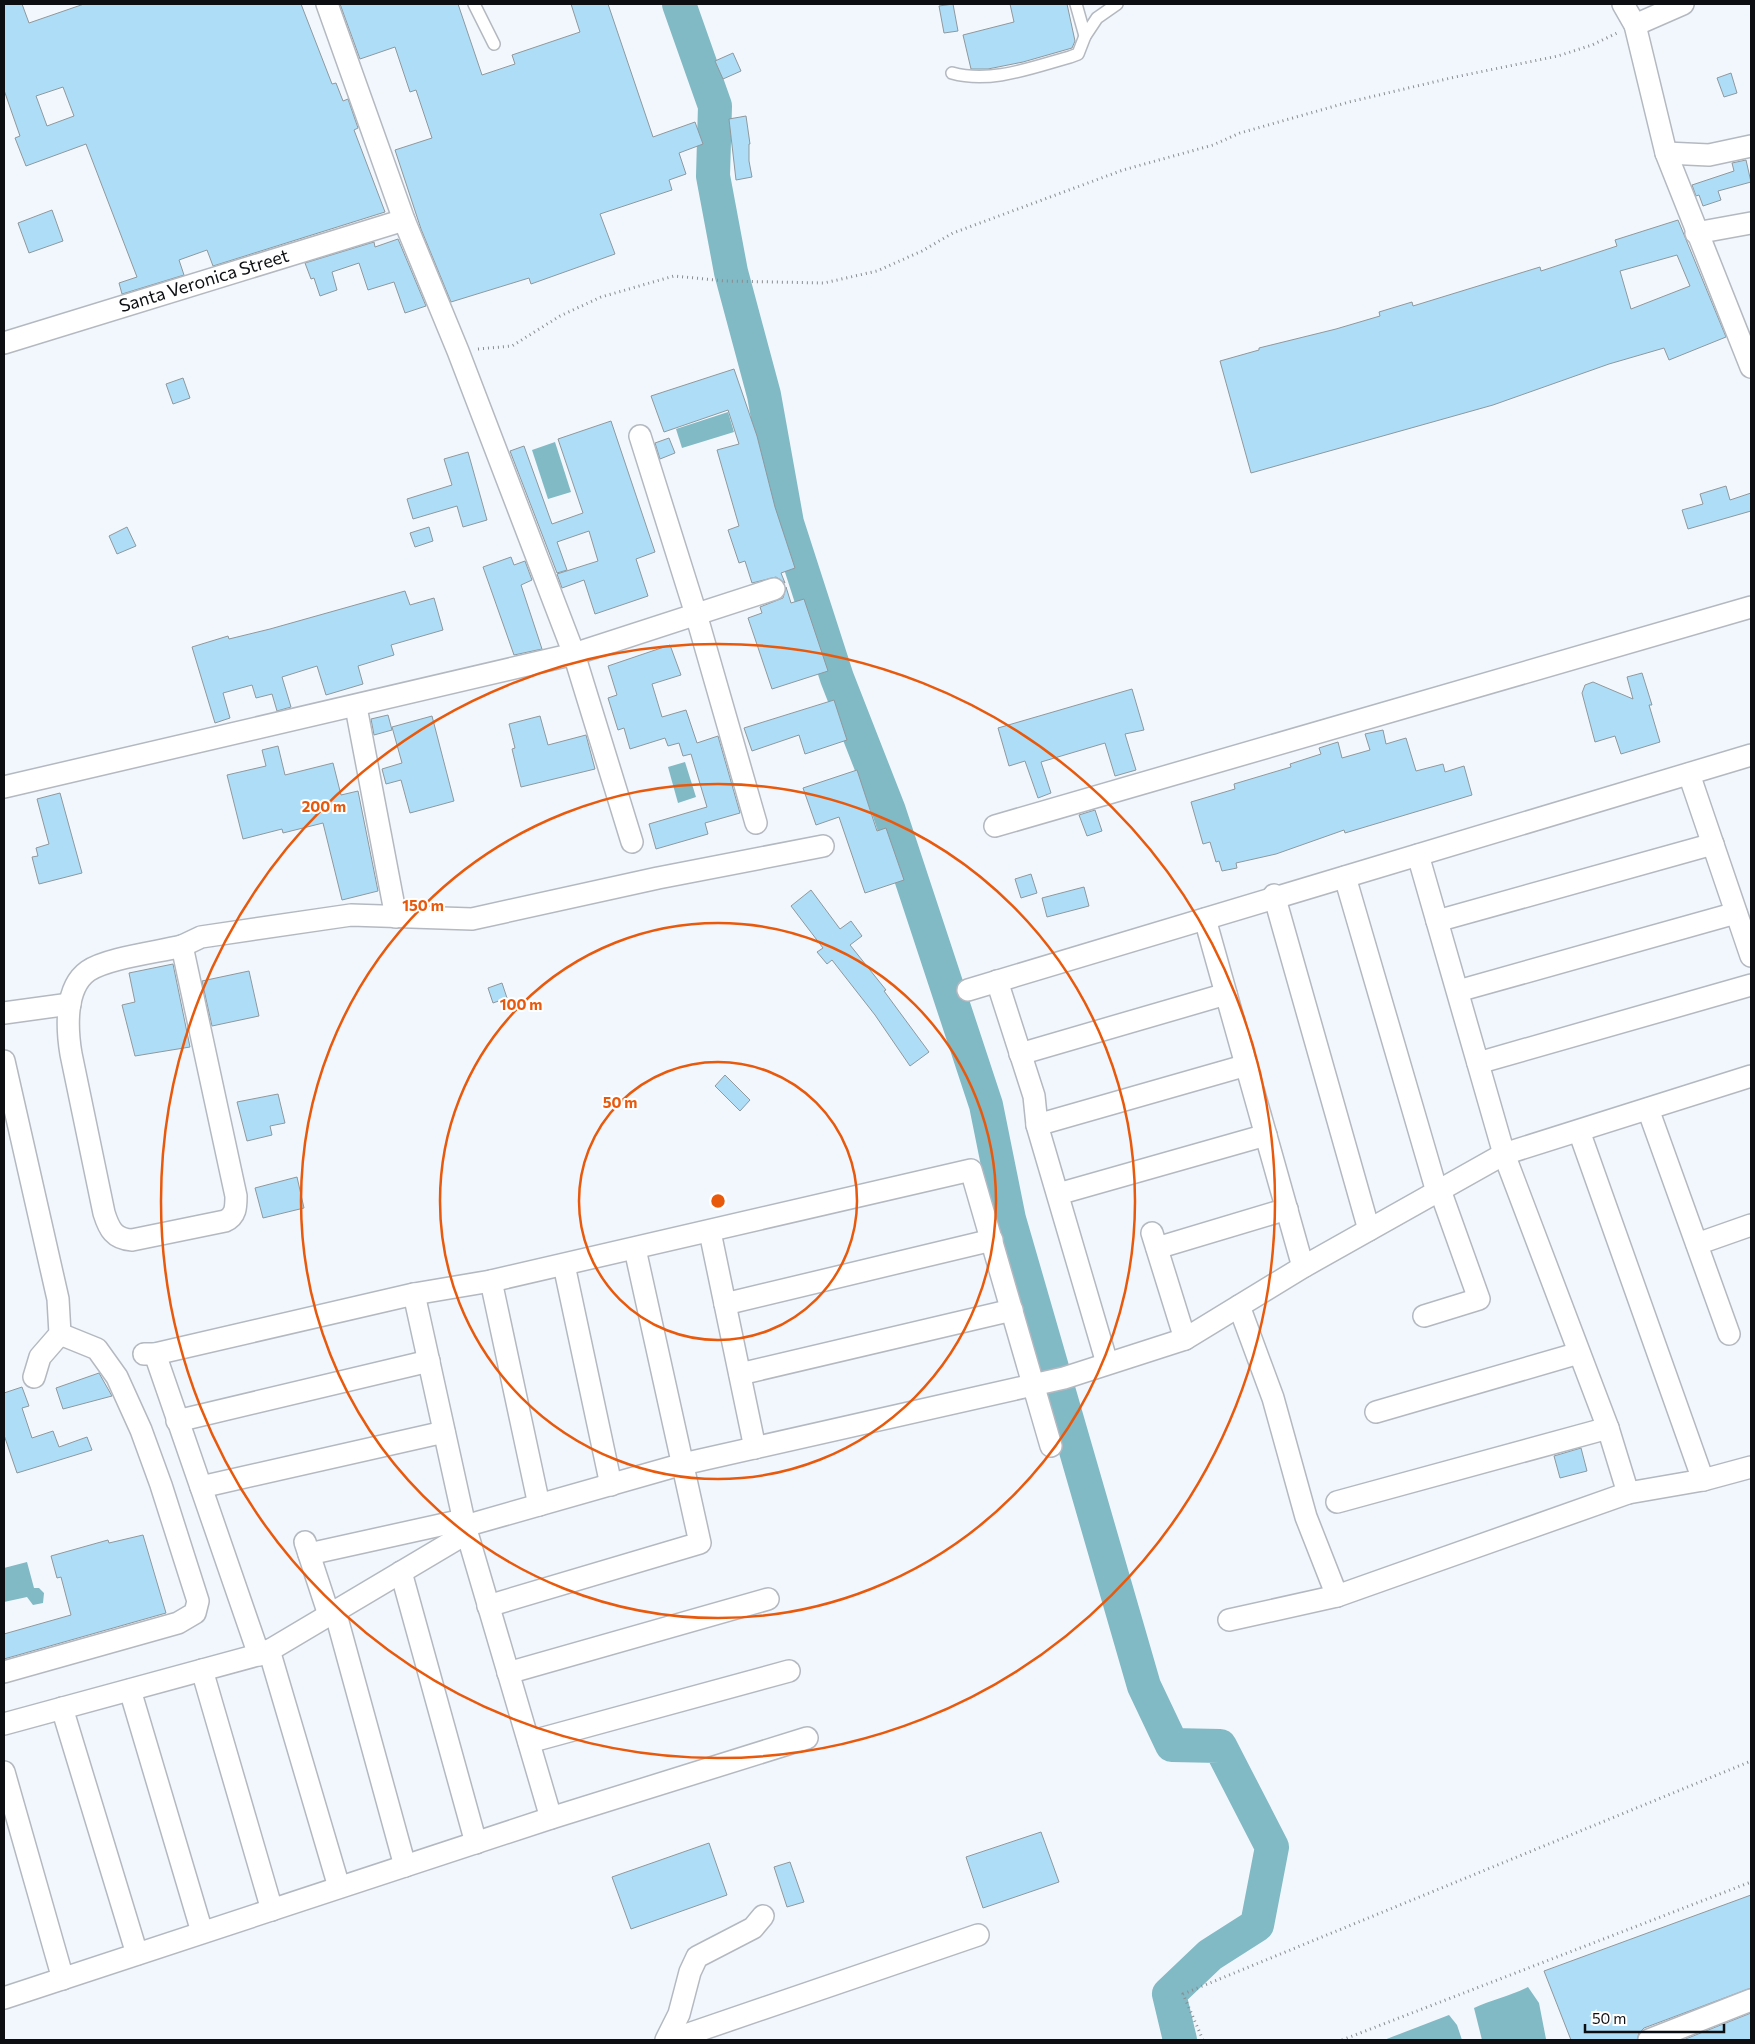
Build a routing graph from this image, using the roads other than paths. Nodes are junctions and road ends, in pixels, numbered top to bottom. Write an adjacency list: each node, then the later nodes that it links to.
1 (327, 4): 13 (street)
2 (474, 4): 9 (lane)
3 (1076, 4): 8 (lane)
4 (1117, 4): 8 (lane)
5 (1623, 4): 7 (street)
6 (1683, 4): 7 (street)
7 (1635, 24): 12 (street)
8 (1085, 36): 10 (lane)
9 (494, 44)
10 (952, 73)
11 (1751, 146): 12 (street)
12 (1666, 154): 15 (street)
13 (404, 220): 16 (street, Santa Veronica Street); 22 (street)
14 (1751, 224): 15 (street)
15 (1696, 233): 17 (street)
16 (4, 342)
17 (1751, 367)
18 (640, 436): 21 (street)
19 (774, 588): 21 (street)
20 (1751, 607): 28 (street)
21 (696, 614): 22 (street); 27 (street)
22 (574, 654): 23 (street); 29 (street)
23 (356, 707): 26 (street); 36 (street)
24 (1751, 755): 25 (street)
25 (1689, 774): 30 (street); 32 (street)
26 (4, 788)
27 (756, 823)
28 (995, 826)
29 (632, 842)
30 (1713, 844): 35 (street); 38 (street)
31 (823, 846): 36 (street)
32 (1418, 855): 33 (street); 38 (street)
33 (1345, 878): 34 (street); 58 (street)
34 (1275, 897): 37 (street); 62 (street)
35 (1736, 913): 40 (street); 44 (street)
36 (396, 917): 39 (street)
37 (1205, 920): 41 (street); 45 (street)
38 (1437, 921): 44 (street)
39 (182, 946): 46 (street); 46 (street)
40 (1751, 956)
41 (997, 981): 43 (street); 48 (street)
42 (1751, 986): 50 (street)
43 (968, 990)
44 (1458, 991): 50 (street)
45 (1226, 994): 48 (street); 51 (street)
46 (70, 1004): 47 (street)
47 (4, 1013)
48 (1020, 1054): 54 (street)
49 (4, 1061): 75 (street)
50 (1478, 1062): 57 (street)
51 (1247, 1065): 54 (street); 56 (street)
52 (1751, 1076): 53 (street)
53 (1648, 1109): 55 (street); 65 (street)
54 (1037, 1125): 59 (street)
55 (1579, 1131): 57 (street); 92 (street)
56 (1266, 1135): 59 (street); 60 (street)
57 (1504, 1154): 58 (street); 78 (street)
58 (1438, 1191): 62 (street); 74 (street)
59 (1058, 1194): 80 (street)
60 (1287, 1209): 68 (street); 77 (street)
61 (1751, 1225): 65 (street)
62 (1369, 1230): 68 (street)
63 (710, 1232): 64 (street); 66 (street); 71 (street)
64 (992, 1240): 71 (street); 73 (street)
65 (1697, 1244): 76 (street)
66 (636, 1249): 67 (street); 90 (street)
67 (564, 1265): 69 (street); 93 (street)
68 (1303, 1267): 72 (street)
69 (491, 1282): 70 (street); 97 (street)
70 (414, 1294): 79 (street); 85 (street)
71 (725, 1304): 81 (street)
72 (1239, 1306): 77 (street); 100 (street)
73 (1012, 1310): 81 (street); 83 (street)
74 (1424, 1316)
75 (60, 1334): 82 (street); 108 (street)
76 (1729, 1334)
77 (1185, 1339): 80 (street)
78 (1579, 1353): 84 (street); 86 (street)
79 (429, 1361): 85 (street); 87 (street)
80 (1107, 1363): 83 (street)
81 (740, 1374): 89 (street)
82 (34, 1377)
83 (1038, 1384): 88 (street); 89 (street)
84 (1376, 1412)
85 (177, 1421): 94 (street)
86 (1608, 1428): 95 (street); 96 (street)
87 (444, 1432): 94 (street); 98 (street)
88 (1051, 1446)
89 (755, 1448): 90 (street)
90 (683, 1464): 93 (street); 102 (street)
91 (1751, 1467): 92 (street)
92 (1703, 1480): 95 (street)
93 (611, 1485): 97 (street)
94 (201, 1487): 105 (street)
95 (1628, 1493): 100 (street)
96 (1336, 1502)
97 (539, 1505): 98 (street)
98 (465, 1527): 99 (street); 102 (street); 103 (street)
99 (401, 1572): 103 (street); 117 (street)
100 (1337, 1596): 104 (street)
101 (768, 1599): 109 (street)
102 (488, 1606): 109 (street)
103 (332, 1613): 105 (street); 118 (street)
104 (1228, 1620)
105 (264, 1653): 106 (street); 119 (street)
106 (202, 1670): 110 (street); 120 (street)
107 (790, 1671): 114 (street)
108 (4, 1672)
109 (508, 1673): 114 (street)
110 (130, 1690): 111 (street); 122 (street)
111 (62, 1708): 112 (street); 124 (street)
112 (4, 1724)
113 (807, 1738): 116 (street)
114 (529, 1742): 116 (street)
115 (4, 1772): 125 (street)
116 (551, 1818): 117 (street)
117 (476, 1843): 118 (street)
118 (404, 1866): 119 (street)
119 (339, 1887): 120 (street)
120 (272, 1910): 122 (street)
121 (763, 1916): 128 (street)
122 (202, 1932): 124 (street)
123 (978, 1935): 129 (street)
124 (137, 1954): 125 (street)
125 (63, 1979): 126 (street)
126 (4, 1998)
127 (1751, 2000): 130 (street)
128 (666, 2040)
129 (671, 2040)
130 (1649, 2040)

